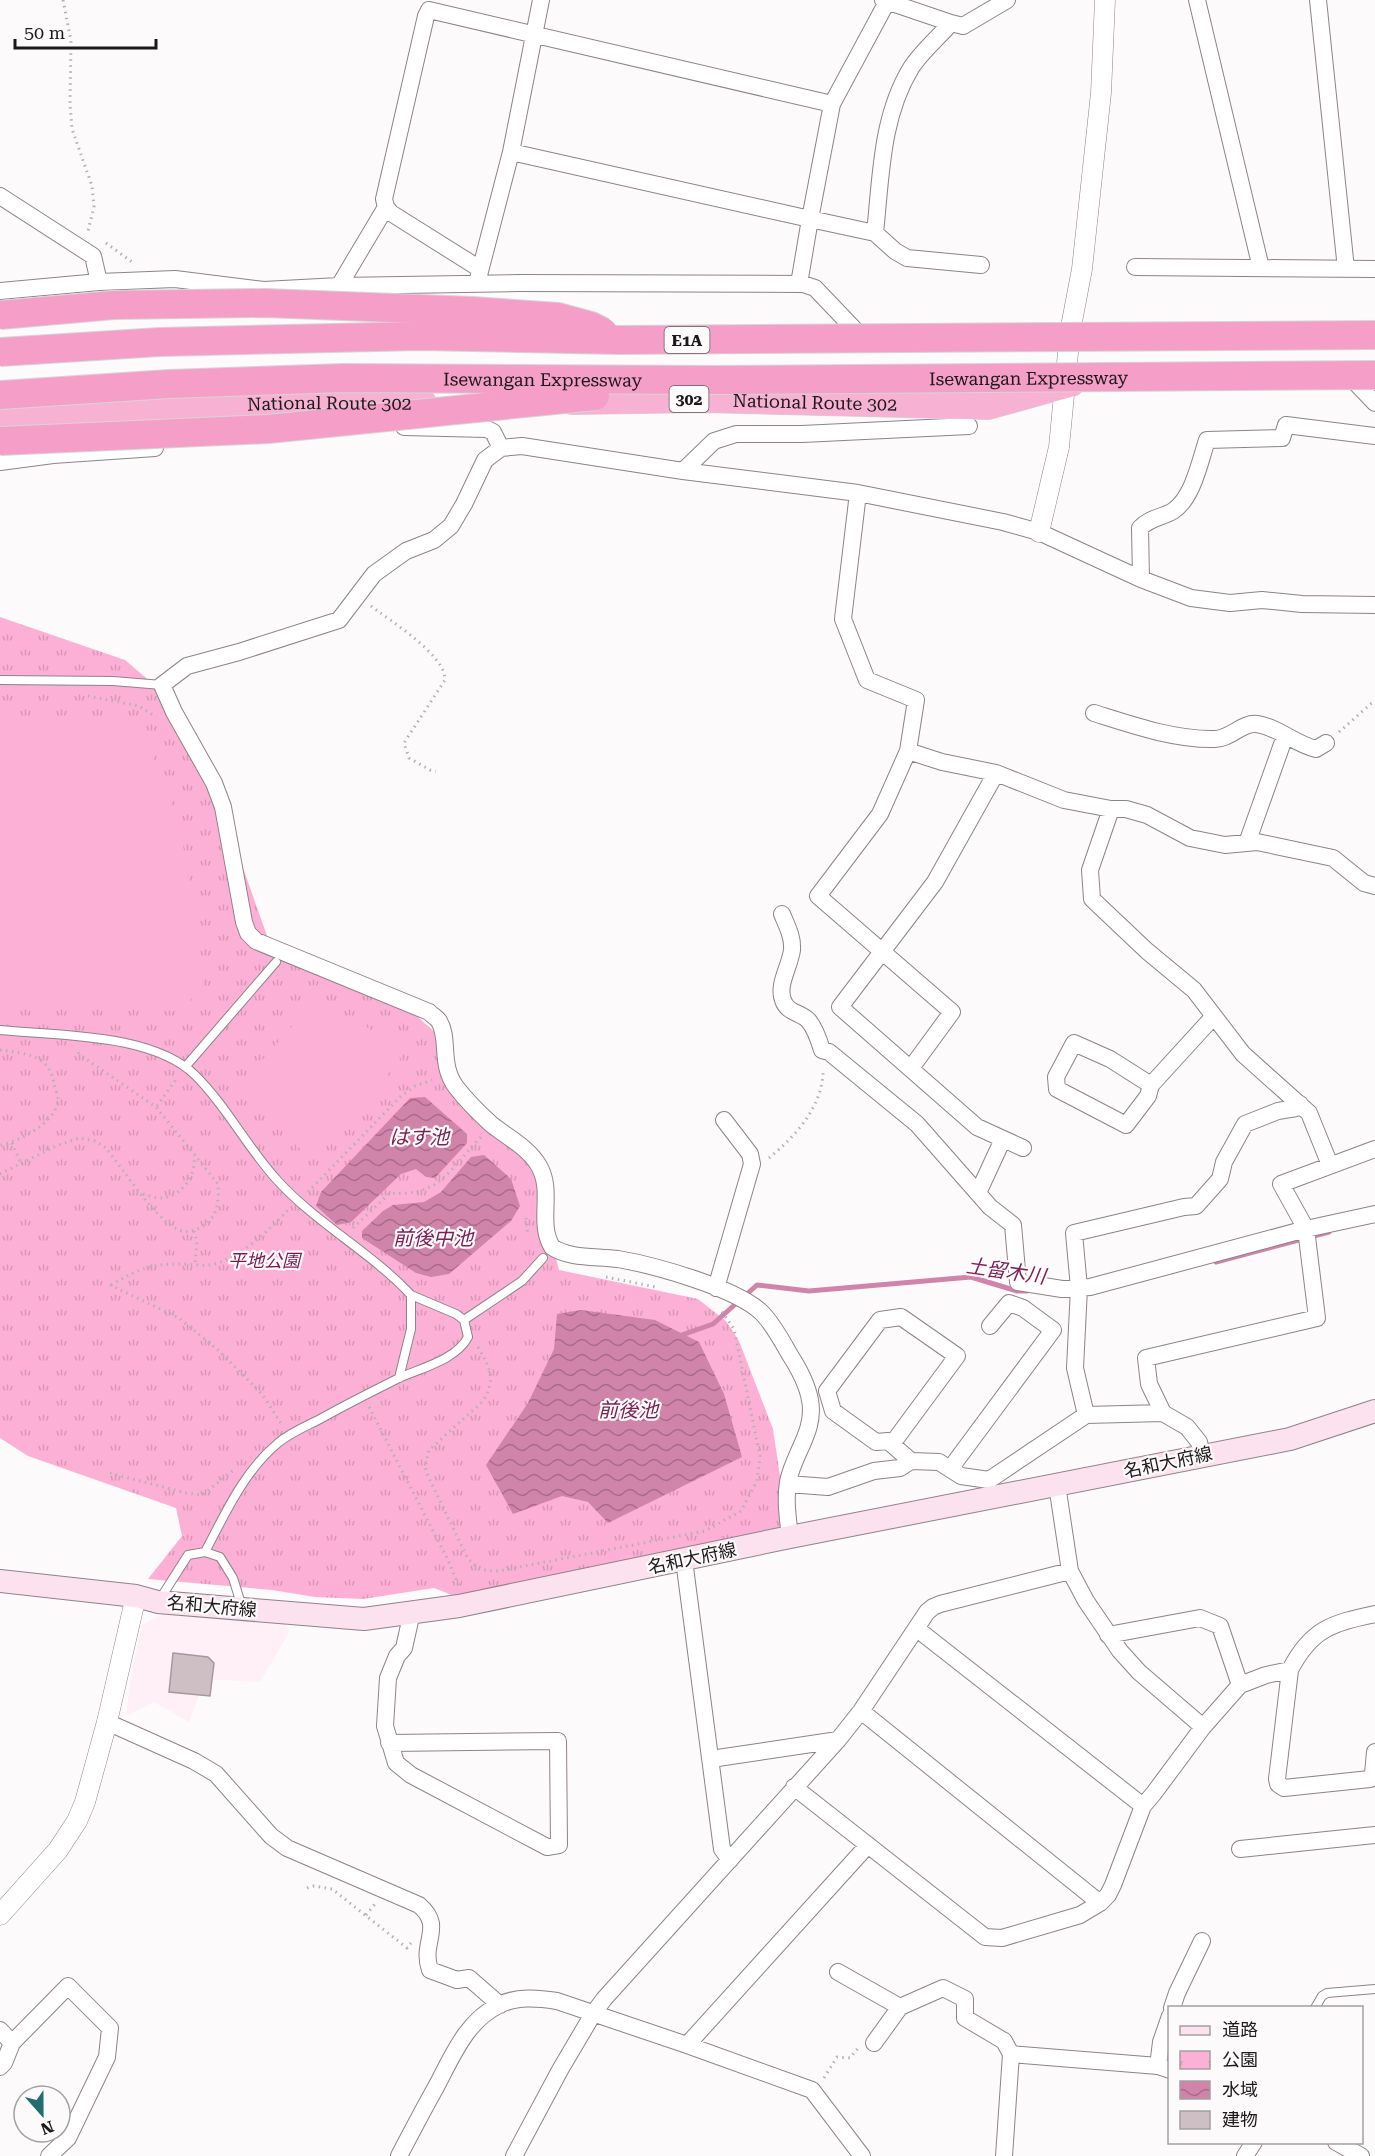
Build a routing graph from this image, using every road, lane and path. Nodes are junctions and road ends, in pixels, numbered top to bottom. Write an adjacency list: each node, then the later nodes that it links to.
1 (63, 0): 16 (path)
2 (541, 0): 9 (street)
3 (886, 0): 8 (street); 10 (street)
4 (1006, 0): 8 (street)
5 (1105, 0): 31 (street)
6 (1197, 0): 20 (street)
7 (1318, 0): 21 (street)
8 (951, 23): 15 (street)
9 (536, 33): 10 (street); 11 (street); 13 (street)
10 (832, 104): 14 (street)
11 (511, 152): 14 (street); 23 (street)
12 (0, 196): 25 (street)
13 (386, 207): 23 (street); 27 (street)
14 (810, 219): 15 (street); 26 (street)
15 (875, 233): 18 (street)
16 (97, 237)
17 (105, 243): 24 (path)
18 (981, 265)
19 (1135, 267): 20 (street)
20 (1261, 268): 21 (street)
21 (1346, 269): 22 (street)
22 (1375, 269)
23 (478, 277): 26 (street); 27 (street)
24 (137, 280): 25 (street); 27 (street)
25 (99, 282): 28 (street)
26 (799, 284): 30 (street)
27 (339, 286)
28 (0, 291)
29 (0, 315): 33 (highway, bridge)
30 (856, 331): 31 (highway); 34 (highway)
31 (1070, 332): 32 (highway); 38 (street)
32 (1375, 333): 33 (highway, E1A, bridge)
33 (618, 340): 35 (highway, E1A, bridge)
34 (0, 346)
35 (0, 351)
36 (1368, 379): 37 (highway, Isewangan Expressway, bridge); 38 (highway, National Route 302 / 302); 40 (street)
37 (716, 380): 39 (highway, Isewangan Expressway, bridge); 44 (highway, bridge)
38 (1066, 384): 41 (highway, National Route 302 / 302); 49 (street)
39 (0, 395)
40 (1375, 403)
41 (0, 419)
42 (969, 426): 47 (street)
43 (1375, 436): 50 (street)
44 (0, 441)
45 (501, 448): 46 (street); 47 (street); 51 (street)
46 (0, 462)
47 (683, 471): 48 (street)
48 (858, 493): 49 (street); 61 (street)
49 (1039, 532): 50 (street)
50 (1141, 579): 52 (street)
51 (357, 595): 54 (street); 62 (path)
52 (1375, 605)
53 (0, 680): 54 (lane)
54 (162, 685): 105 (street)
55 (81, 695): 58 (path)
56 (1375, 700): 60 (path)
57 (1094, 713): 59 (street)
58 (157, 717)
59 (1285, 736): 60 (street); 65 (street)
60 (1326, 743)
61 (908, 751): 63 (street); 68 (street)
62 (436, 771)
63 (996, 773): 64 (street); 68 (street)
64 (1111, 809): 65 (street); 70 (street)
65 (1247, 843): 66 (street)
66 (1375, 886)
67 (782, 914): 74 (street)
68 (881, 951): 76 (street); 76 (street)
69 (276, 962): 75 (lane)
70 (1214, 1016): 78 (street); 79 (street)
71 (0, 1030): 72 (lane)
72 (65, 1036): 75 (lane); 80 (path)
73 (0, 1050): 84 (path)
74 (822, 1050): 90 (path); 93 (street)
75 (186, 1066): 80 (path); 95 (lane)
76 (911, 1068): 82 (street)
77 (430, 1075): 95 (path)
78 (1151, 1084): 78 (street)
79 (1299, 1104): 91 (street); 106 (street)
80 (156, 1107): 88 (path)
81 (724, 1120): 90 (street)
82 (1003, 1139): 86 (street); 93 (street)
83 (490, 1142): 100 (path)
84 (12, 1143): 85 (path); 89 (path)
85 (0, 1144)
86 (1023, 1148)
87 (1375, 1149): 91 (street)
88 (194, 1155): 94 (path); 98 (path)
89 (21, 1164): 92 (path); 94 (path)
90 (752, 1164): 105 (street)
91 (1330, 1166): 99 (street)
92 (0, 1174)
93 (978, 1193): 106 (street)
94 (142, 1194): 98 (path)
95 (298, 1200): 100 (lane); 102 (path)
96 (528, 1211): 101 (path)
97 (1375, 1214): 99 (street)
98 (194, 1231): 102 (path)
99 (1307, 1236): 106 (street); 115 (street)
100 (343, 1238): 107 (lane)
101 (543, 1258): 109 (lane)
102 (195, 1264): 117 (path)
103 (600, 1276): 104 (path)
104 (656, 1288)
105 (716, 1288): 124 (street)
106 (1080, 1288): 116 (street)
107 (411, 1295): 109 (lane); 112 (lane)
108 (717, 1306): 111 (path)
109 (464, 1320): 111 (lane)
110 (990, 1326): 122 (street)
111 (468, 1337): 112 (lane)
112 (399, 1378): 113 (lane)
113 (364, 1397): 127 (lane); 131 (path)
114 (1375, 1411): 119 (main road, 名和大府線)
115 (1162, 1413): 116 (street); 119 (street)
116 (1086, 1414): 122 (street)
117 (286, 1431)
118 (892, 1444): 118 (street); 120 (street)
119 (1203, 1455): 125 (main road, 名和大府線)
120 (911, 1461): 122 (street); 124 (street)
121 (241, 1464): 123 (path)
122 (950, 1469)
123 (110, 1473)
124 (788, 1484): 126 (street)
125 (1057, 1485): 126 (main road, 名和大府線); 129 (street)
126 (790, 1537): 128 (main road, 名和大府線)
127 (205, 1552): 133 (lane); 134 (lane)
128 (684, 1560): 135 (main road, 名和大府線); 147 (street)
129 (1070, 1571): 137 (street); 138 (street)
130 (0, 1581): 132 (main road, 名和大府線)
131 (460, 1590)
132 (136, 1596): 133 (main road, 名和大府線); 142 (street)
133 (158, 1602): 134 (main road, 名和大府線)
134 (242, 1609): 135 (main road, 名和大府線)
135 (412, 1612): 145 (street)
136 (1375, 1614): 139 (street)
137 (917, 1629): 141 (street); 149 (street)
138 (1108, 1635): 140 (street); 143 (street)
139 (1290, 1670): 140 (street); 146 (street)
140 (1240, 1685): 143 (street)
141 (861, 1711): 144 (street); 155 (street)
142 (107, 1722): 156 (street); 161 (street)
143 (1203, 1727): 149 (street)
144 (838, 1740): 147 (street); 148 (street)
145 (389, 1743): 145 (street)
146 (1375, 1752)
147 (711, 1759): 153 (street)
148 (794, 1787): 151 (street); 153 (street)
149 (1143, 1806): 155 (street)
150 (1375, 1835): 152 (street)
151 (868, 1845): 155 (street); 170 (street)
152 (1240, 1849)
153 (730, 1860): 165 (street)
154 (307, 1888): 158 (path)
155 (1100, 1903)
156 (0, 1915)
157 (1202, 1941): 162 (street)
158 (407, 1948)
159 (838, 1972): 164 (street)
160 (1375, 1989): 163 (lane)
161 (500, 2005): 165 (street); 177 (street)
162 (1172, 2006)
163 (1316, 2006)
164 (900, 2007): 168 (street); 171 (street)
165 (593, 2014): 170 (street); 178 (street)
166 (1168, 2022): 173 (street)
167 (0, 2030): 169 (street)
168 (868, 2042): 174 (path)
169 (12, 2043): 172 (street); 176 (street)
170 (687, 2045): 174 (street)
171 (1011, 2054): 173 (street); 180 (street)
172 (0, 2067)
173 (1164, 2068)
174 (813, 2091): 179 (street)
175 (1339, 2144): 181 (street)
176 (49, 2156)
177 (399, 2156)
178 (514, 2156)
179 (862, 2156)
180 (1004, 2156)
181 (1360, 2156)

